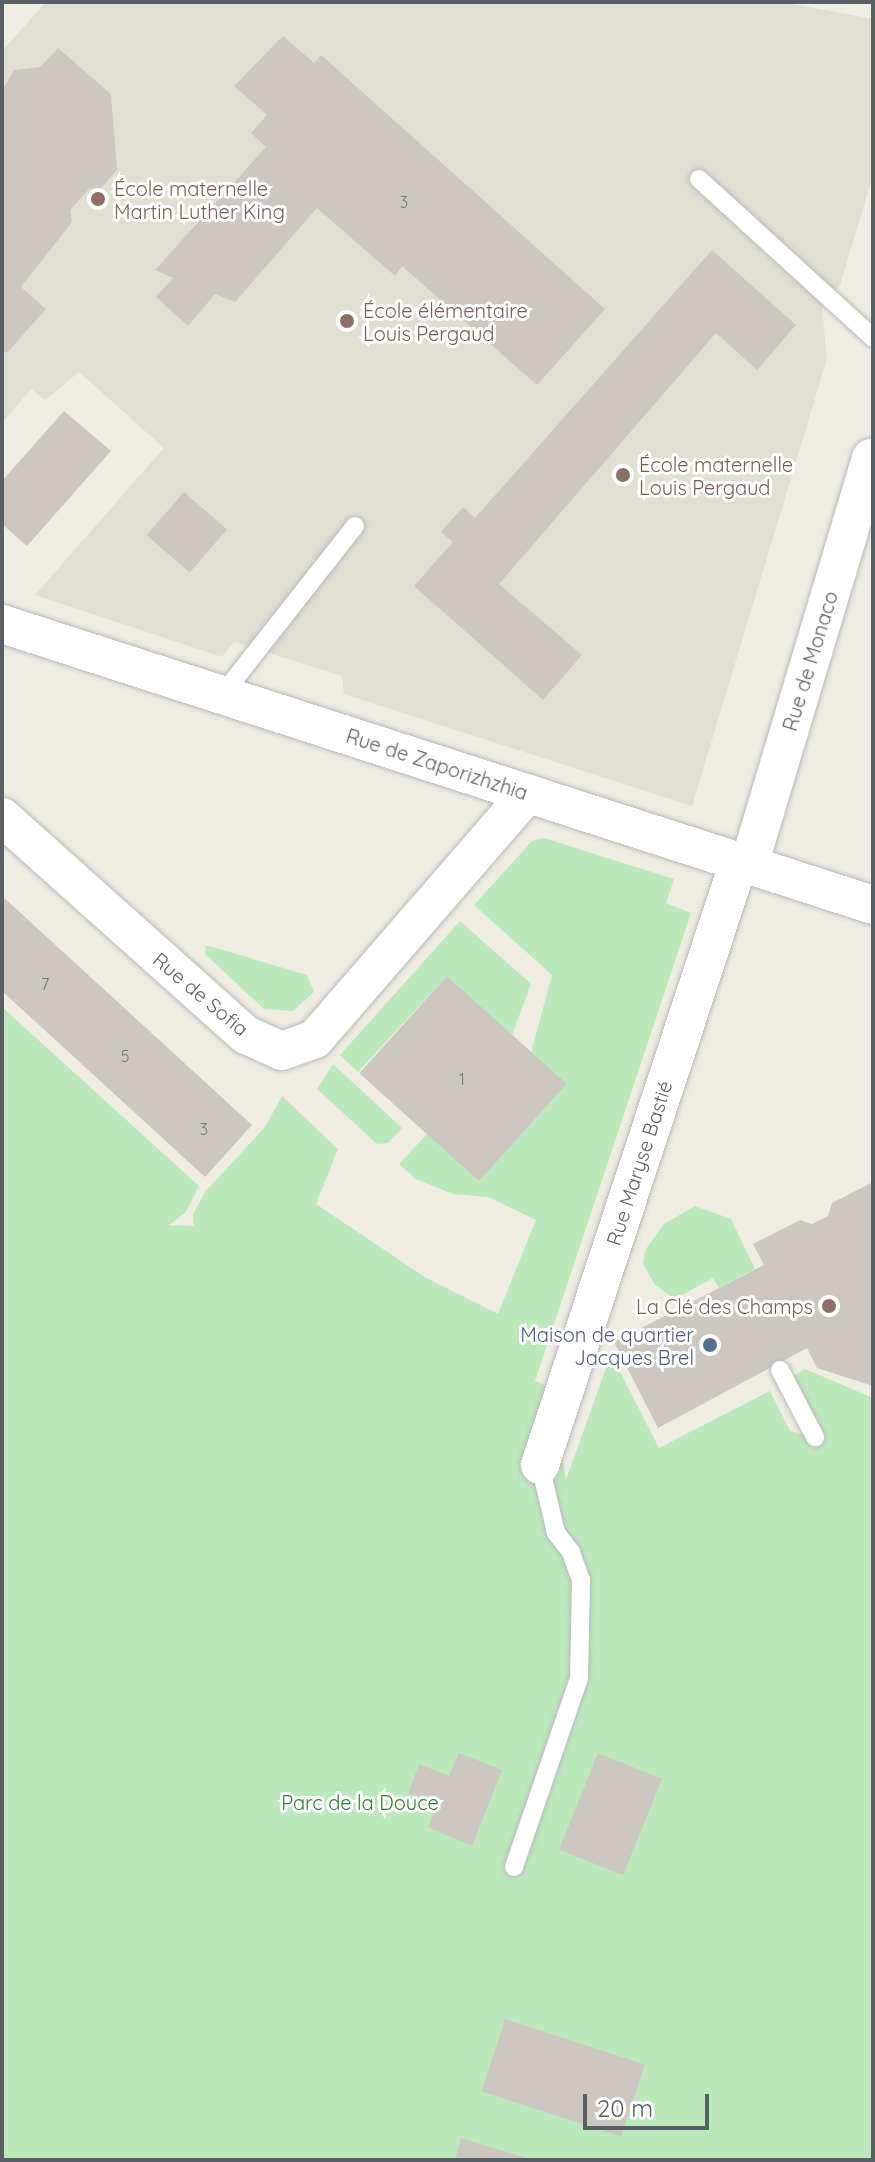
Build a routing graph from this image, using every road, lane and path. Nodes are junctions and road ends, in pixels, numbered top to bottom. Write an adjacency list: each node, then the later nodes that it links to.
1 (699, 179): 2 (lane)
2 (873, 338)
3 (871, 458): 9 (street, Rue de Monaco)
4 (355, 526): 6 (lane)
5 (2, 624): 6 (street, Rue de Zaporizhzhia)
6 (222, 695): 7 (street, Rue de Zaporizhzhia)
7 (528, 793): 8 (street, Rue de Sofia); 9 (street, Rue de Zaporizhzhia)
8 (2, 817)
9 (744, 863): 10 (street, Rue de Zaporizhzhia); 13 (street, Rue Maryse Bastié)
10 (873, 905)
11 (780, 1370): 12 (lane)
12 (815, 1437)
13 (540, 1465): 14 (lane)
14 (514, 1867)

